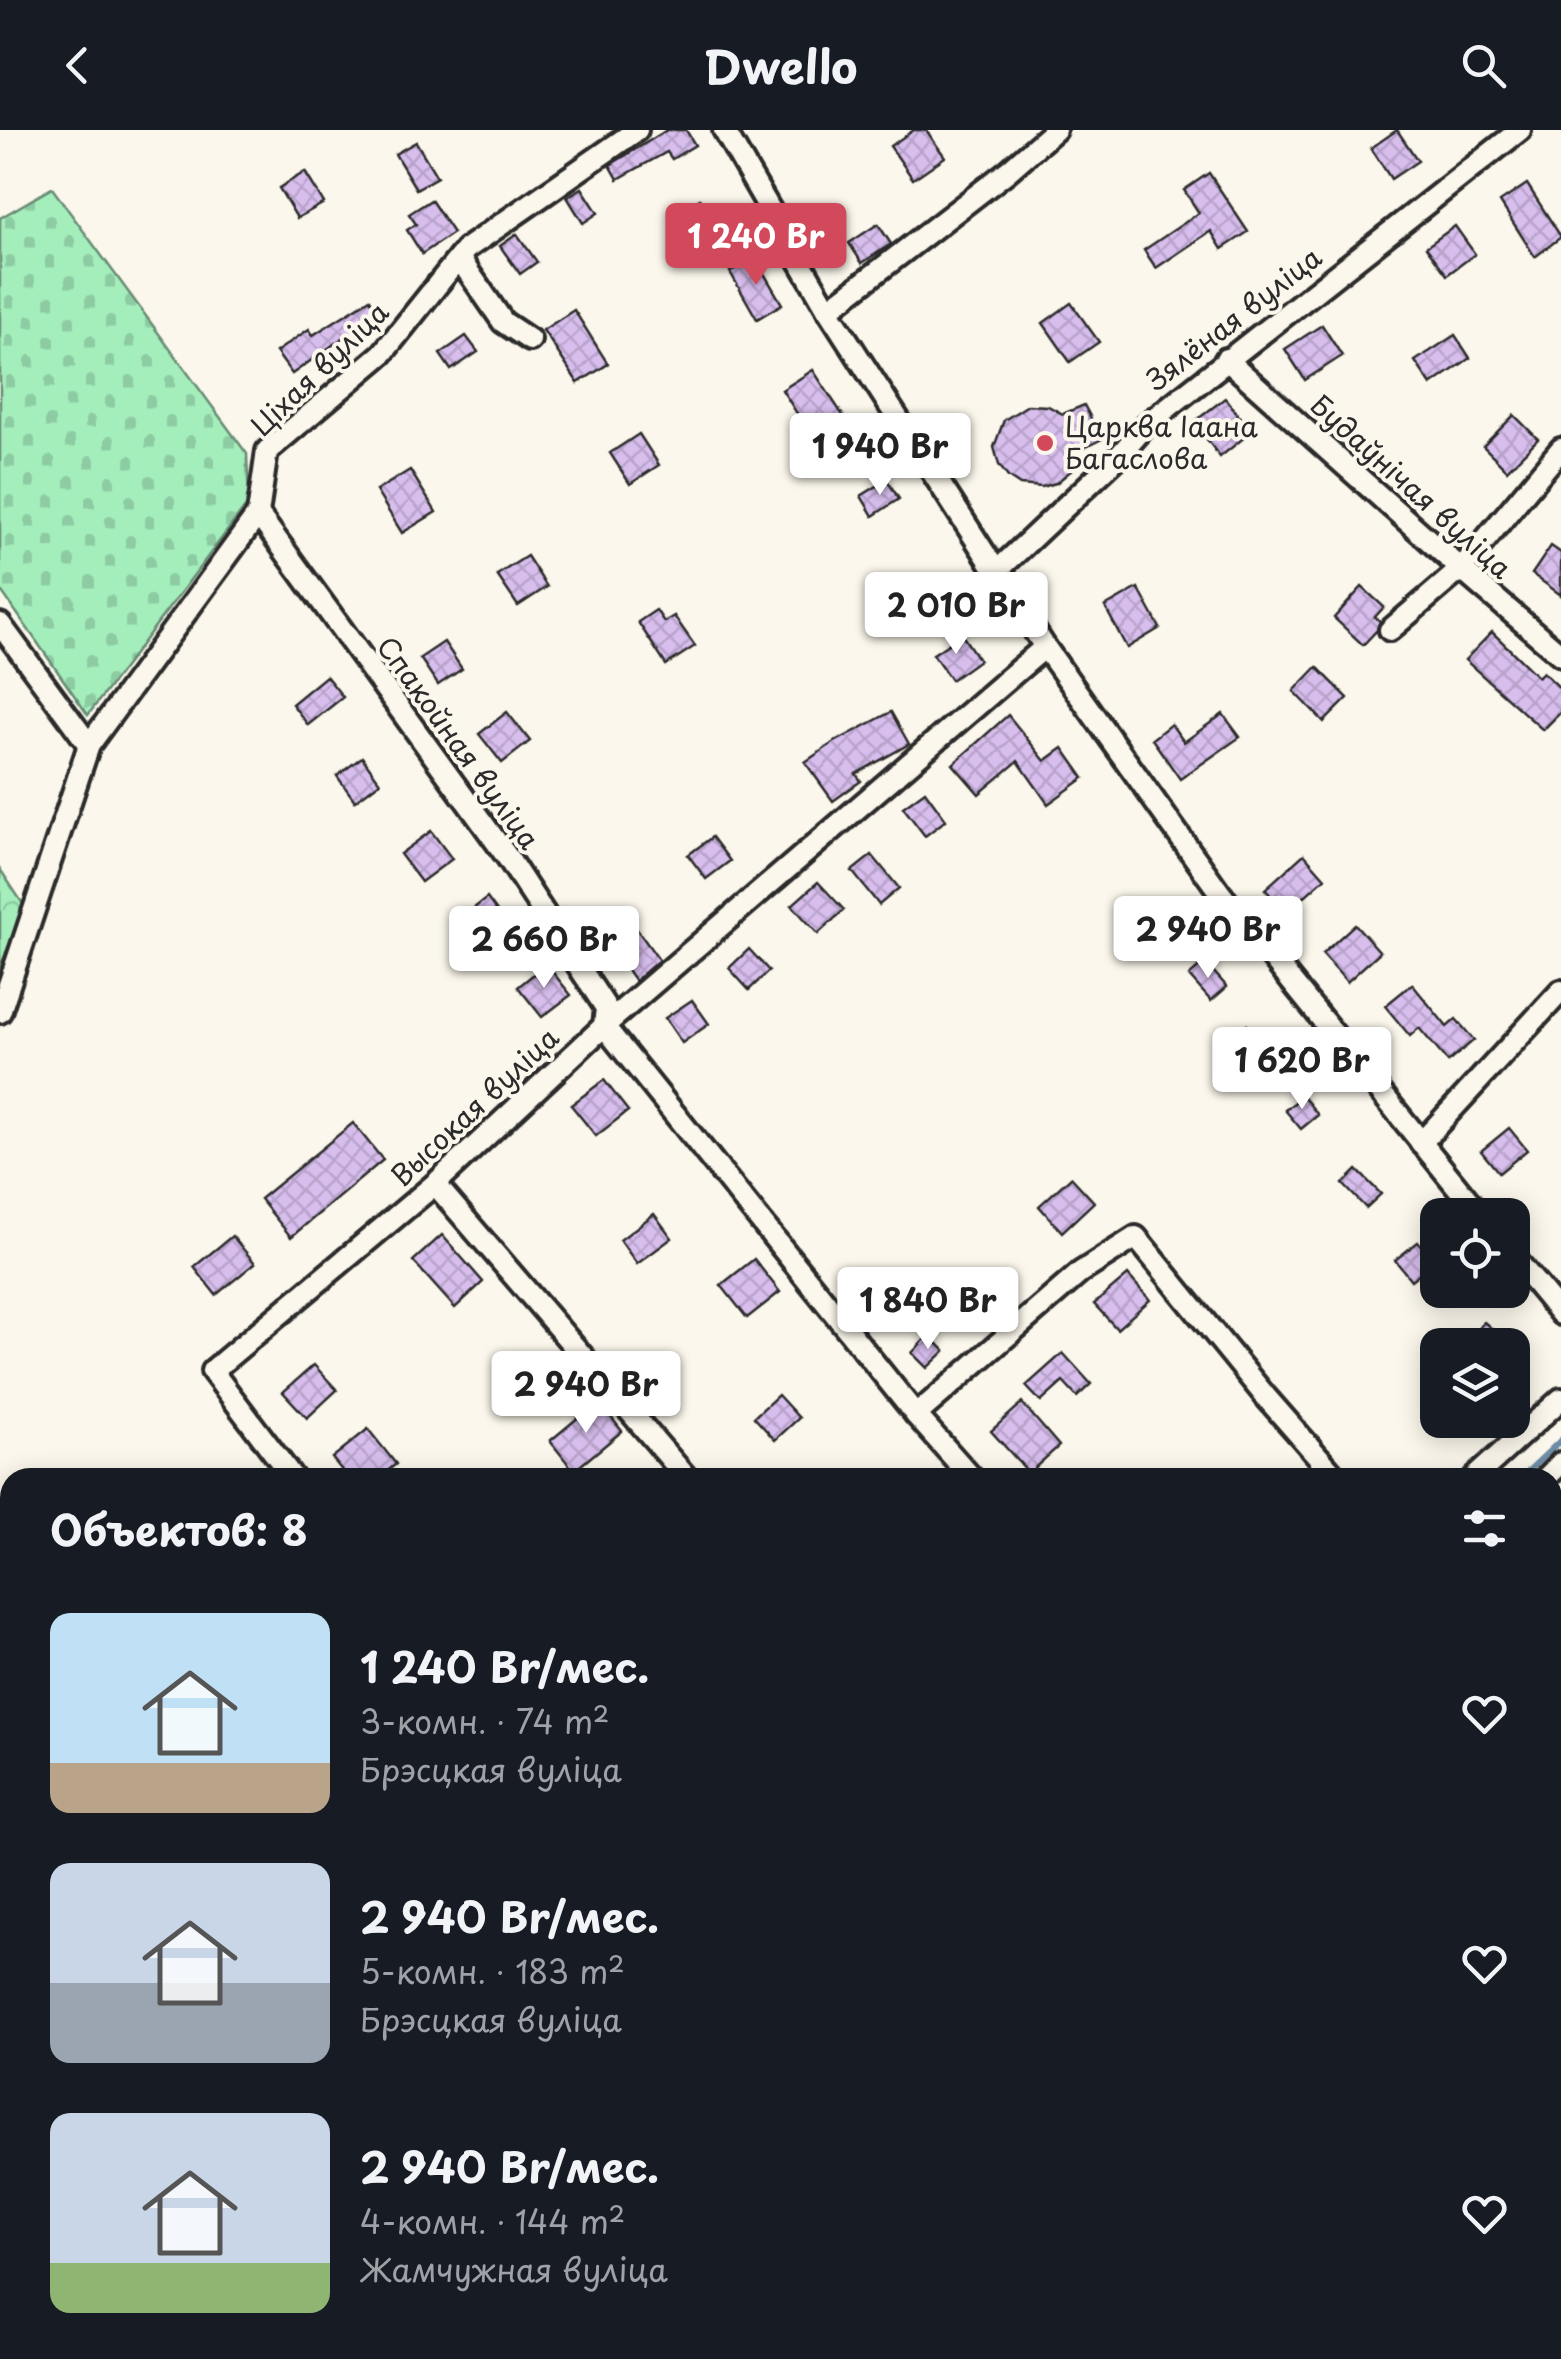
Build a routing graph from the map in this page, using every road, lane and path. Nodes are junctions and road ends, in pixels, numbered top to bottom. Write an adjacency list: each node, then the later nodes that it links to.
1 (637, 130): 5 (street, Ціхая вуліца)
2 (724, 130): 6 (street)
3 (1055, 130): 6 (street)
4 (1520, 130): 8 (street, Зялёная вуліца)
5 (459, 258): 7 (street); 10 (street, Ціхая вуліца)
6 (828, 310): 12 (street)
7 (530, 340)
8 (1226, 359): 11 (street, Будаўнічая вуліца); 12 (street, Зялёная вуліца)
9 (1561, 449): 11 (street)
10 (258, 514): 17 (street); 20 (street, Спакойная вуліца)
11 (1460, 569): 14 (street); 16 (street, Будаўнічая вуліца)
12 (998, 570): 15 (street)
13 (0, 624): 17 (street)
14 (1390, 630)
15 (1045, 647): 20 (street, Высокая вуліца); 21 (street)
16 (1561, 654)
17 (89, 745): 19 (street)
18 (1561, 990): 21 (street)
19 (0, 1012)
20 (604, 1026): 22 (street, Высокая вуліца); 27 (street, Спакойная вуліца)
21 (1421, 1143): 23 (street)
22 (435, 1184): 28 (street, Высокая вуліца); 29 (street)
23 (1466, 1198)
24 (1530, 1277): 25 (street)
25 (1561, 1314)
26 (1561, 1399): 32 (street)
27 (916, 1416): 30 (street, Спакойная вуліца); 31 (street)
28 (285, 1468)
29 (679, 1468)
30 (963, 1468)
31 (1328, 1468)
32 (1485, 1468)

